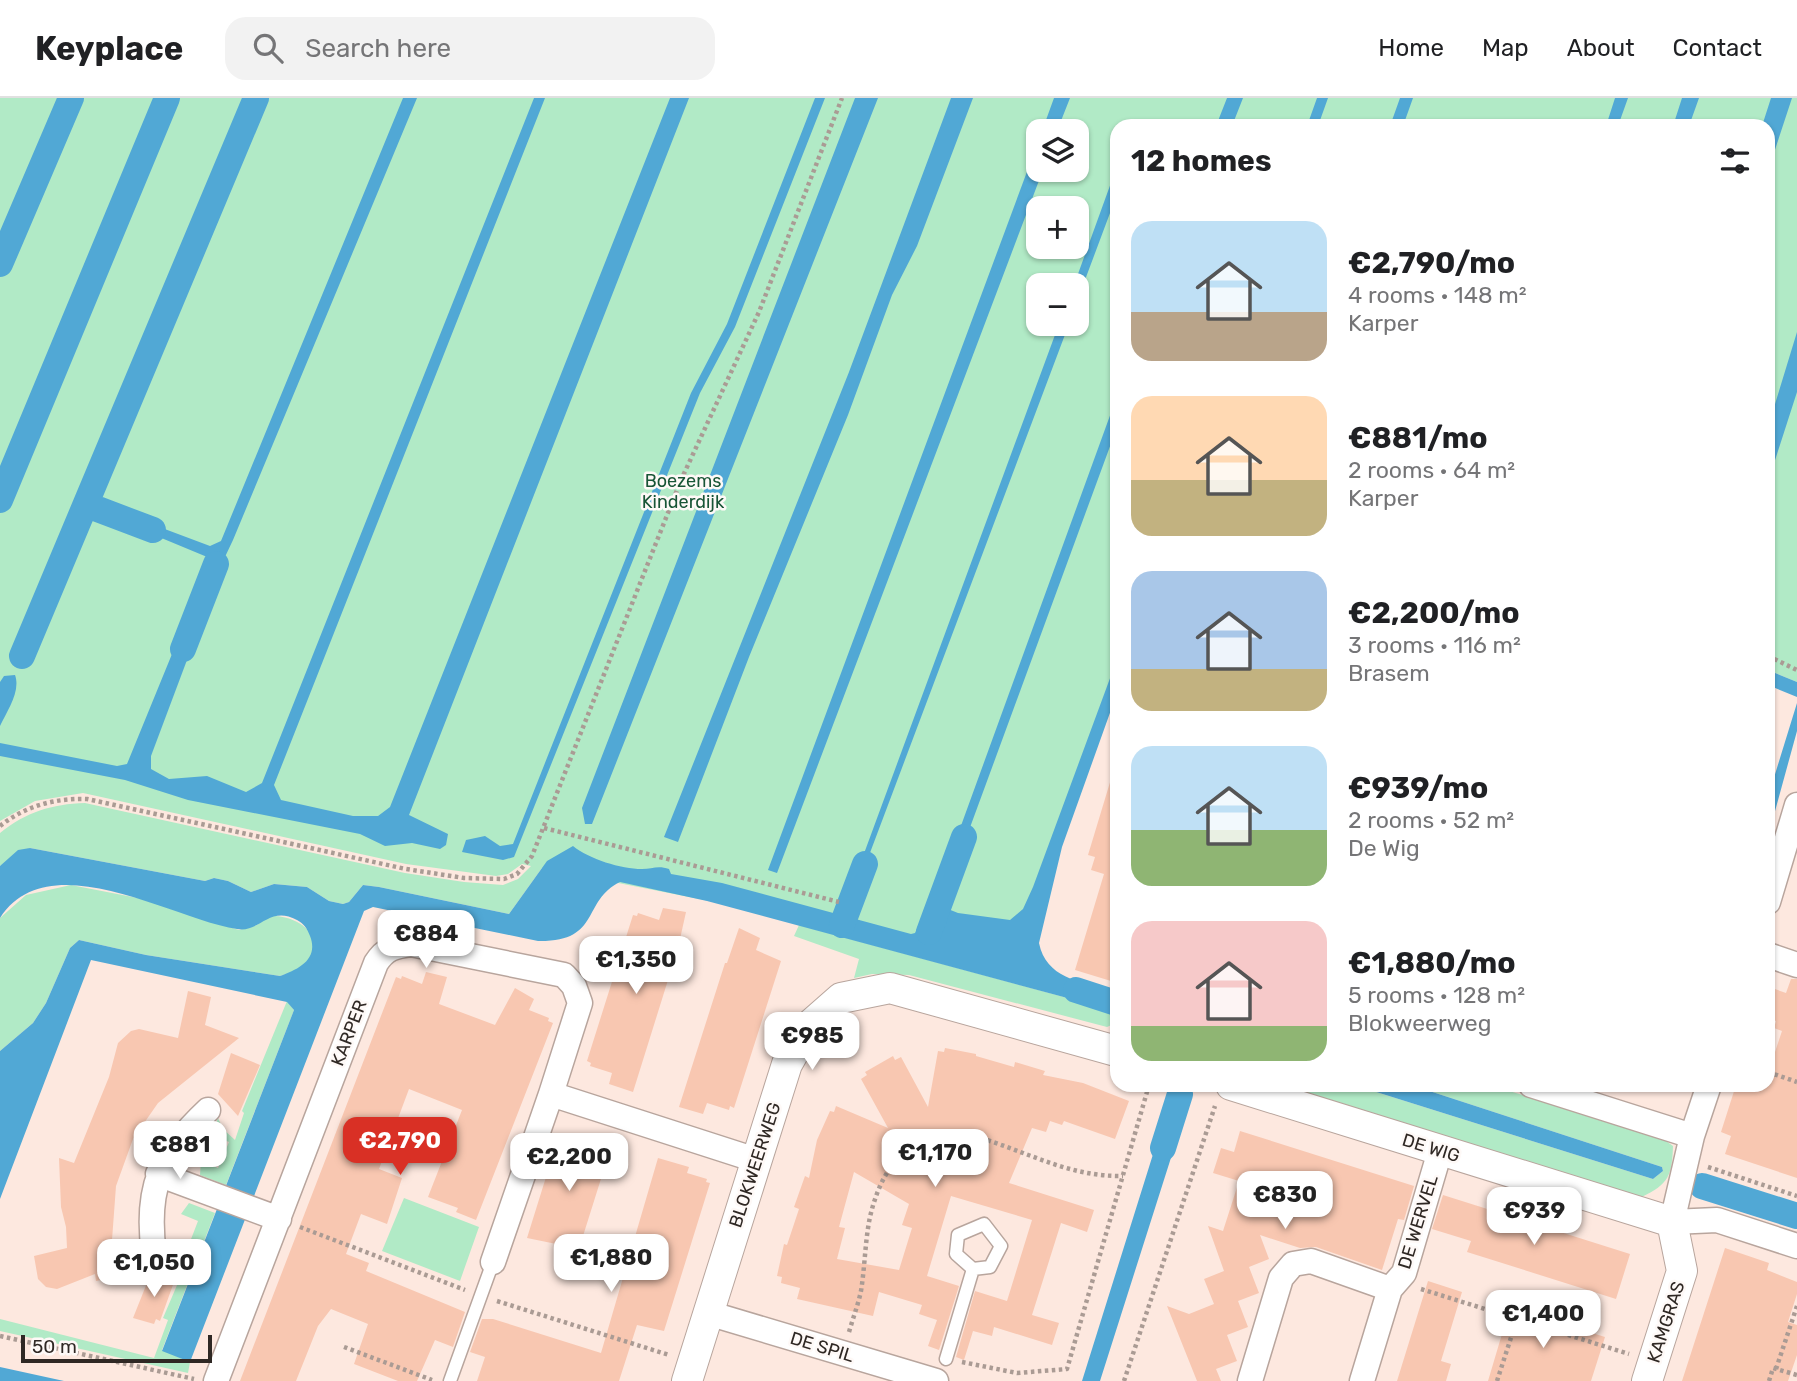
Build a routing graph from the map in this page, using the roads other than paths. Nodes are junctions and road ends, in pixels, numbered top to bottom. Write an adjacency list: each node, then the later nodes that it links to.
1 (1797, 805): 2 (street)
2 (1775, 852)
3 (1775, 957): 4 (street)
4 (1797, 965)
5 (1110, 1049): 13 (street, BLOKWEERWEG)
6 (1228, 1092): 12 (street, DE WIG)
7 (1553, 1092): 11 (street)
8 (1707, 1092): 11 (street)
9 (551, 1094): 13 (street); 15 (street, KARPER); 19 (street)
10 (208, 1110): 14 (street)
11 (1692, 1136): 16 (street)
12 (1440, 1151): 16 (street, DE WIG); 21 (street, DE WERVEL)
13 (756, 1160): 22 (street, BLOKWEERWEG)
14 (158, 1174): 15 (street); 18 (street)
15 (267, 1215): 25 (street, KARPER)
16 (1672, 1222): 17 (street); 24 (street, KAMGRAS)
17 (1797, 1246)
18 (154, 1254)
19 (493, 1262): 26 (lane)
20 (972, 1269): 23 (lane)
21 (1393, 1285): 28 (street, DE WERVEL); 29 (street, DE WERVEL)
22 (708, 1313): 23 (street, DE SPIL); 27 (street, BLOKWEERWEG)
23 (941, 1370)
24 (1650, 1371)
25 (216, 1381)
26 (450, 1381)
27 (687, 1381)
28 (1250, 1381)
29 (1362, 1381)

